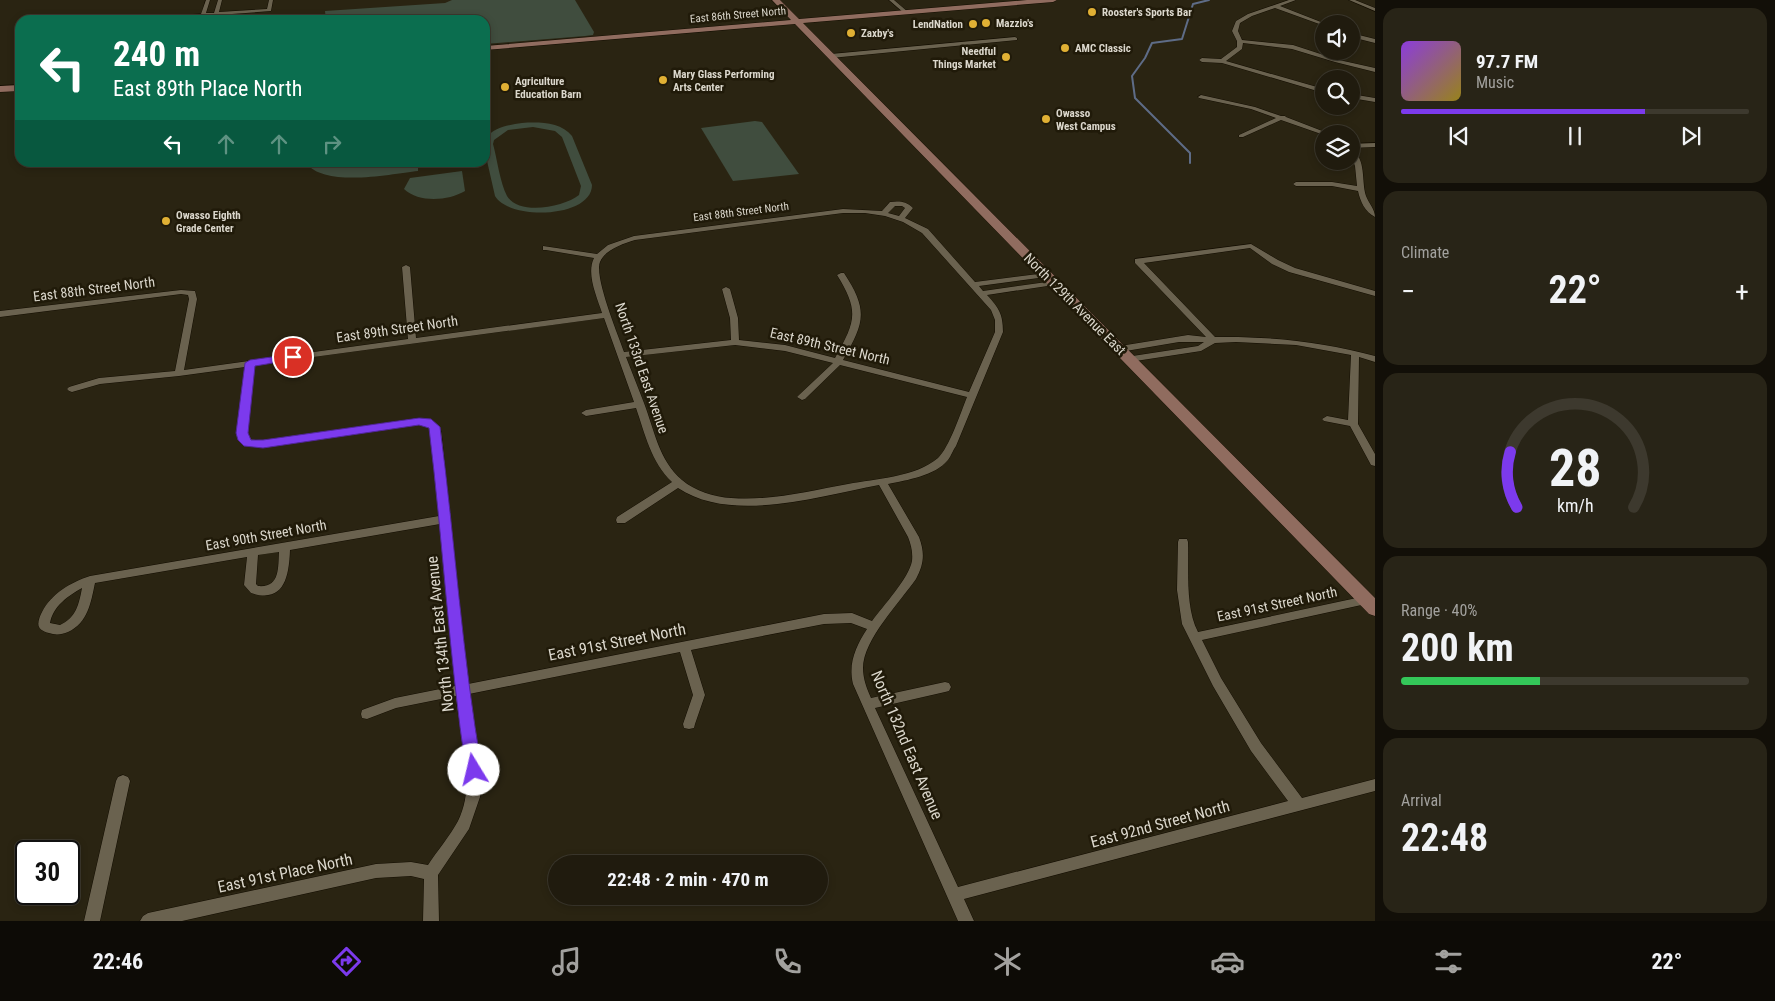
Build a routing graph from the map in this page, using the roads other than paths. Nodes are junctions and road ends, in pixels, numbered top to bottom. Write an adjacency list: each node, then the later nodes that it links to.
1 (208, 0): 12 (street)
2 (220, 0): 13 (street)
3 (271, 0): 14 (street)
4 (776, 0): 16 (main road, North 129th Avenue East)
5 (891, 0): 11 (street)
6 (1052, 0): 11 (main road, East 86th Street North)
7 (1294, 0): 9 (street)
8 (1351, 0): 10 (street)
9 (1274, 6): 15 (street); 19 (street)
10 (1375, 10)
11 (906, 12): 16 (main road, East 86th Street North)
12 (203, 15)
13 (216, 15)
14 (230, 15)
15 (1315, 21)
16 (797, 22): 21 (main road, East 86th Street North); 22 (main road, North 129th Avenue East)
17 (1360, 37): 20 (street)
18 (1016, 39): 22 (street)
19 (1240, 41): 24 (street); 25 (street)
20 (1375, 41)
21 (490, 48)
22 (831, 56): 47 (main road, North 129th Avenue East)
23 (1202, 60): 24 (street)
24 (1222, 61): 26 (street)
25 (1375, 70)
26 (1315, 87)
27 (15, 88): 28 (main road)
28 (0, 89)
29 (1200, 97): 32 (street)
30 (1360, 98): 31 (street)
31 (1375, 100)
32 (1283, 118): 33 (street); 34 (street)
33 (1315, 130)
34 (1241, 136)
35 (1375, 145): 36 (street)
36 (1360, 146)
37 (1359, 170): 39 (street)
38 (1296, 184): 39 (street)
39 (1360, 188): 41 (street)
40 (888, 214): 42 (street); 42 (street); 44 (street, East 88th Street North)
41 (1375, 215)
42 (901, 218): 48 (street)
43 (546, 248): 44 (street)
44 (600, 257): 53 (street, North 133rd East Avenue)
45 (406, 267): 55 (street)
46 (842, 274): 61 (street)
47 (1050, 279): 48 (street); 50 (street); 57 (main road, North 129th Avenue East)
48 (972, 285): 50 (street)
49 (726, 289): 56 (street)
50 (980, 294): 65 (street)
51 (1375, 294): 54 (street)
52 (0, 314): 63 (street, East 88th Street North)
53 (607, 315): 55 (street, East 89th Street North); 59 (street, North 133rd East Avenue)
54 (1213, 340): 57 (street); 57 (street); 58 (street)
55 (412, 341): 62 (street, East 89th Street North)
56 (735, 342): 59 (street, East 89th Street North); 61 (street, East 89th Street North)
57 (1124, 354): 80 (main road, North 129th Avenue East)
58 (1355, 354): 60 (street); 70 (street)
59 (622, 355): 67 (street, North 133rd East Avenue)
60 (1375, 359)
61 (838, 361): 65 (street, East 89th Street North); 66 (street)
62 (250, 363): 63 (street, East 89th Street North); 74 (street, North 134th East Avenue)
63 (179, 373): 64 (street, East 89th Street North)
64 (72, 389)
65 (971, 395): 72 (street)
66 (802, 397)
67 (640, 404): 68 (street); 73 (street, North 133rd East Avenue)
68 (586, 412)
69 (1327, 420): 70 (street)
70 (1353, 424): 71 (street)
71 (1375, 463)
72 (882, 482): 73 (street); 81 (street, North 132nd East Avenue)
73 (678, 483): 75 (street)
74 (446, 519): 77 (street, East 90th Street North); 85 (street, North 134th East Avenue)
75 (621, 520)
76 (1183, 542): 82 (street)
77 (285, 547): 78 (street, East 90th Street North); 78 (street)
78 (253, 552): 79 (street, East 90th Street North)
79 (90, 580): 79 (street, East 90th Street North)
80 (1370, 604): 82 (street, East 91st Street North)
81 (875, 627): 83 (street, East 91st Street North); 86 (street, North 132nd East Avenue)
82 (1195, 637): 91 (street)
83 (684, 646): 85 (street, East 91st Street North); 88 (street)
84 (944, 687): 86 (street)
85 (462, 690): 87 (street, East 91st Street North); 92 (street, North 134th East Avenue)
86 (867, 704): 93 (street, North 132nd East Avenue)
87 (367, 714)
88 (689, 724)
89 (123, 780): 94 (street)
90 (1375, 785): 91 (street, East 92nd Street North)
91 (1299, 805): 93 (street, East 92nd Street North)
92 (431, 873): 95 (street, East 91st Place North); 96 (street)
93 (953, 895): 97 (street, North 132nd East Avenue)
94 (92, 921)
95 (148, 921)
96 (431, 921)
97 (966, 921)

